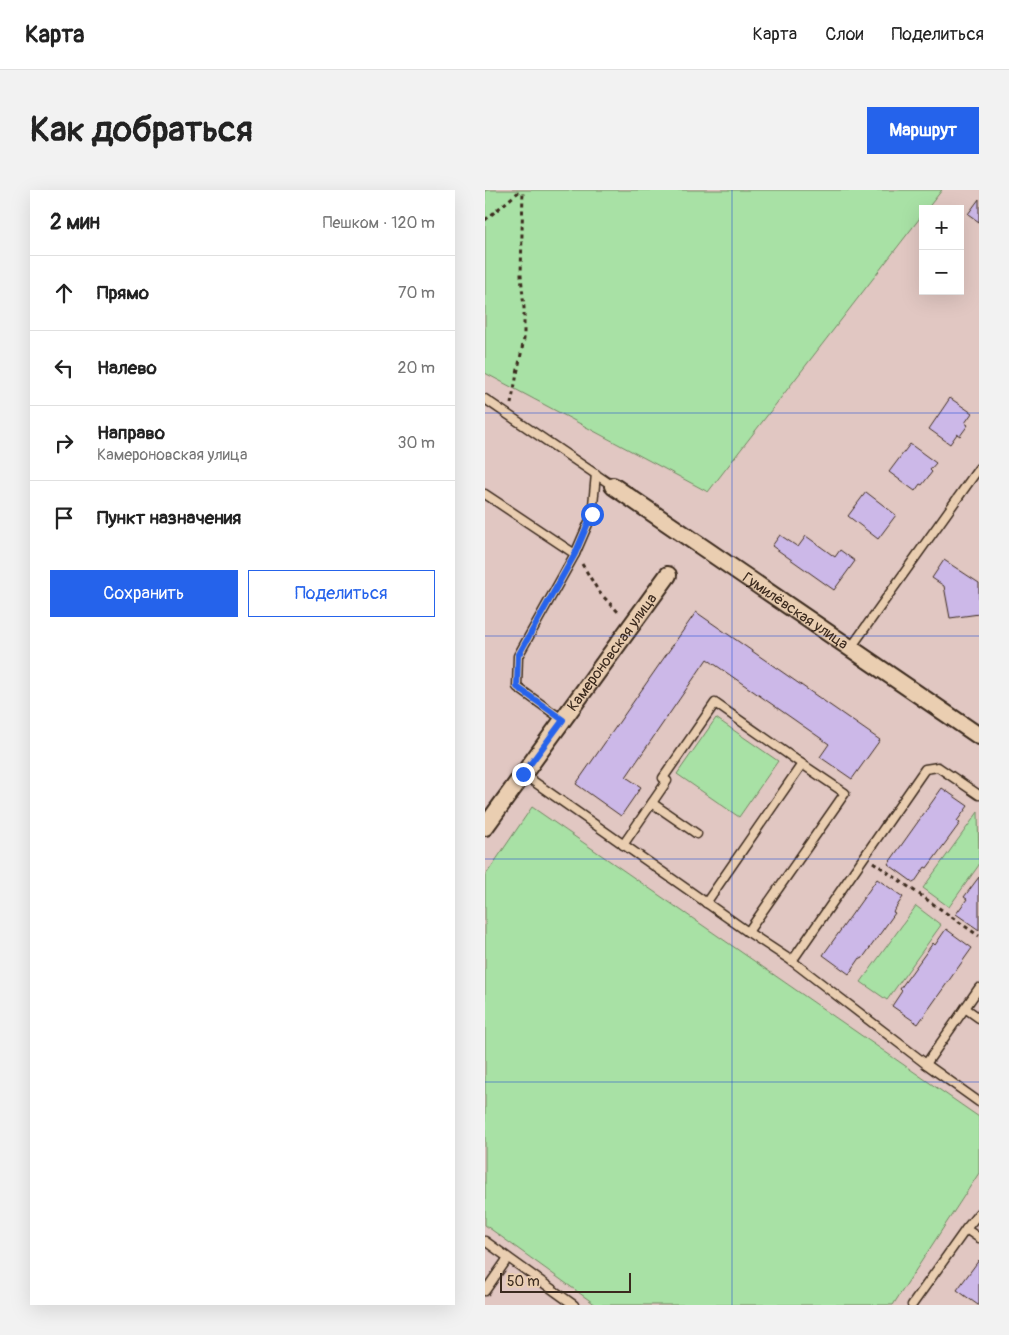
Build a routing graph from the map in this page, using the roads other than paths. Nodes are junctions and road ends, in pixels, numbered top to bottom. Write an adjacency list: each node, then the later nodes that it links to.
1 (485, 399): 3 (lane)
2 (979, 468): 8 (lane)
3 (596, 474): 4 (lane); 6 (lane)
4 (613, 486): 8 (street, Гумилёвская улица)
5 (485, 494): 6 (lane)
6 (575, 554): 9 (lane)
7 (668, 575): 9 (street, Камероновская улица)
8 (850, 649): 10 (street, Гумилёвская улица)
9 (563, 720): 12 (street, Камероновская улица)
10 (979, 736)
11 (803, 764): 14 (lane); 18 (lane); 19 (lane)
12 (523, 774): 15 (street, Камероновская улица); 17 (lane)
13 (979, 795): 20 (lane)
14 (652, 803): 16 (lane); 17 (lane)
15 (485, 827)
16 (697, 834)
17 (623, 845): 18 (lane)
18 (706, 903): 19 (lane)
19 (748, 932): 20 (lane)
20 (792, 961): 24 (lane)
21 (979, 988): 22 (lane)
22 (965, 1008): 23 (lane); 24 (lane)
23 (979, 1018)
24 (926, 1064): 25 (lane)
25 (979, 1102)
26 (979, 1213): 27 (lane)
27 (966, 1229): 28 (lane); 33 (lane)
28 (979, 1238)
29 (485, 1241): 30 (lane)
30 (508, 1258): 31 (lane); 32 (lane)
31 (485, 1291)
32 (574, 1305)
33 (912, 1305)

